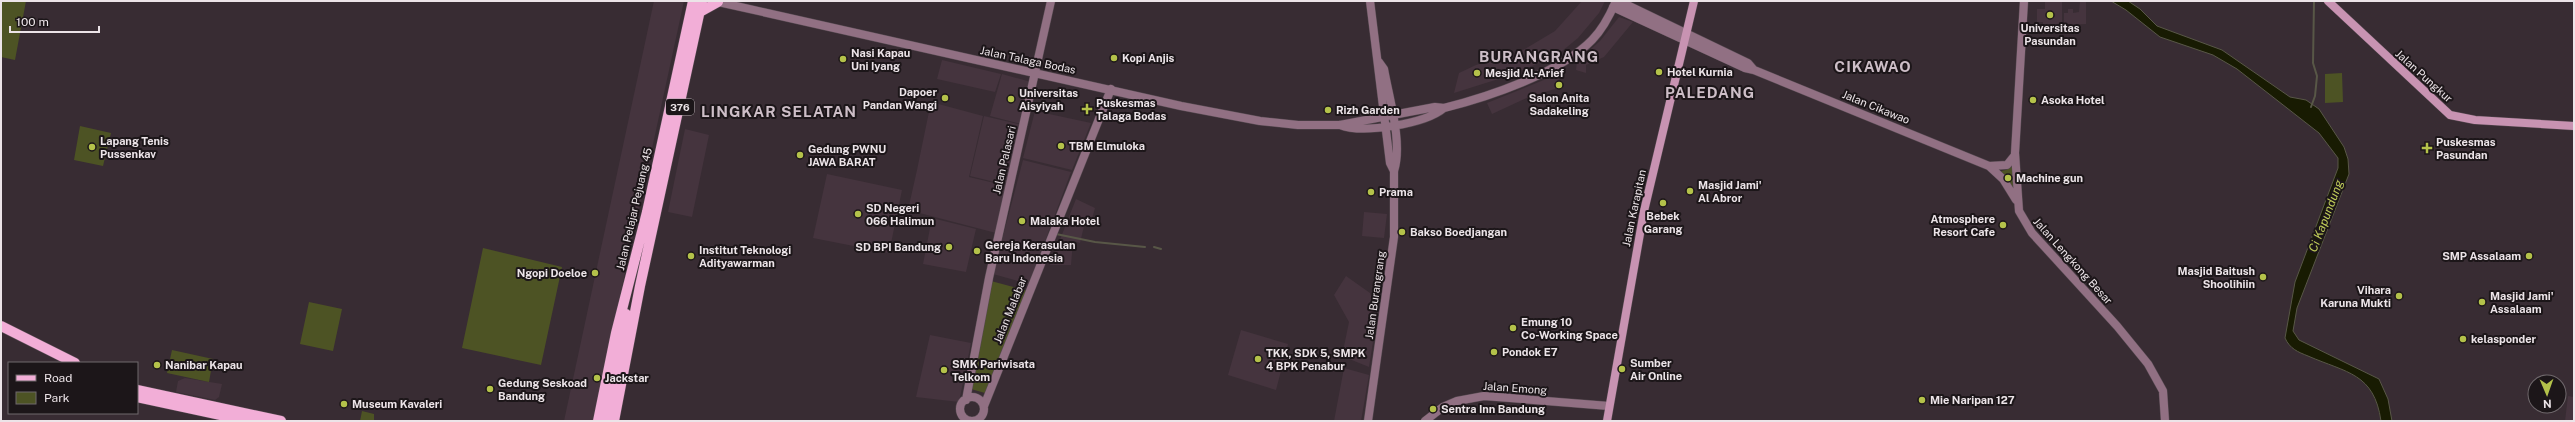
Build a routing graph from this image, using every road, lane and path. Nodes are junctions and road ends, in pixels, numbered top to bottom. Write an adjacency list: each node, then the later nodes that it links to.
1 (693, 1): 23 (main road, Jalan Pelajar Pejuang 45 / 376)
2 (702, 1): 10 (main road, Jalan Pelajar Pejuang 45 / 376)
3 (716, 1): 10 (main road); 12 (street, Jalan Talaga Bodas)
4 (1051, 1): 12 (street, Jalan Palasari)
5 (1370, 1): 15 (street, Jalan Burangrang)
6 (1694, 1): 11 (main road, Jalan Karapitan)
7 (2024, 1): 19 (street, Jalan Lengkong Besar)
8 (2328, 1): 18 (main road, Jalan Pungkur)
9 (1616, 3): 11 (street, Jalan Cikawao); 14 (street)
10 (700, 12): 24 (main road, Jalan Pelajar Pejuang 45 / 376)
11 (1685, 37): 20 (street, Jalan Cikawao); 34 (main road, Jalan Karapitan)
12 (1035, 72): 13 (street, Jalan Talaga Bodas); 22 (street, Jalan Palasari)
13 (1111, 89): 16 (street, Jalan Talaga Bodas); 33 (street, Jalan Malabar)
14 (1444, 108): 15 (street, Jalan Talaga Bodas); 17 (street, Jalan Talaga Bodas)
15 (1389, 116): 16 (street, Jalan Talaga Bodas); 17 (street, Jalan Burangrang)
16 (1340, 125): 17 (street, Jalan Talaga Bodas)
17 (1390, 125): 41 (street, Jalan Burangrang)
18 (2574, 126)
19 (2015, 153): 20 (street, Jalan Cikawao); 21 (street, Jalan Lengkong Besar)
20 (1989, 166): 21 (street, Jalan Cikawao)
21 (2016, 201): 44 (street, Jalan Lengkong Besar)
22 (989, 278): 32 (street, Jalan Malabar)
23 (630, 283): 27 (main road, 376); 37 (main road, Jalan Pelajar Pejuang 45 / 376)
24 (640, 286): 27 (main road, 376); 39 (main road, Jalan Pelajar Pejuang 45 / 376)
25 (1, 326): 29 (main road)
26 (1, 333): 28 (main road)
27 (623, 343): 38 (main road, 376)
28 (59, 362)
29 (73, 362)
30 (138, 390): 36 (main road)
31 (138, 397): 35 (main road)
32 (966, 400): 33 (street); 40 (street)
33 (984, 406): 40 (street)
34 (1610, 406): 42 (street, Jalan Emong); 43 (main road, Jalan Karapitan)
35 (248, 421)
36 (281, 421)
37 (598, 421)
38 (607, 421)
39 (614, 421)
40 (970, 421)
41 (1368, 421)
42 (1425, 421)
43 (1607, 421)
44 (2165, 421)

